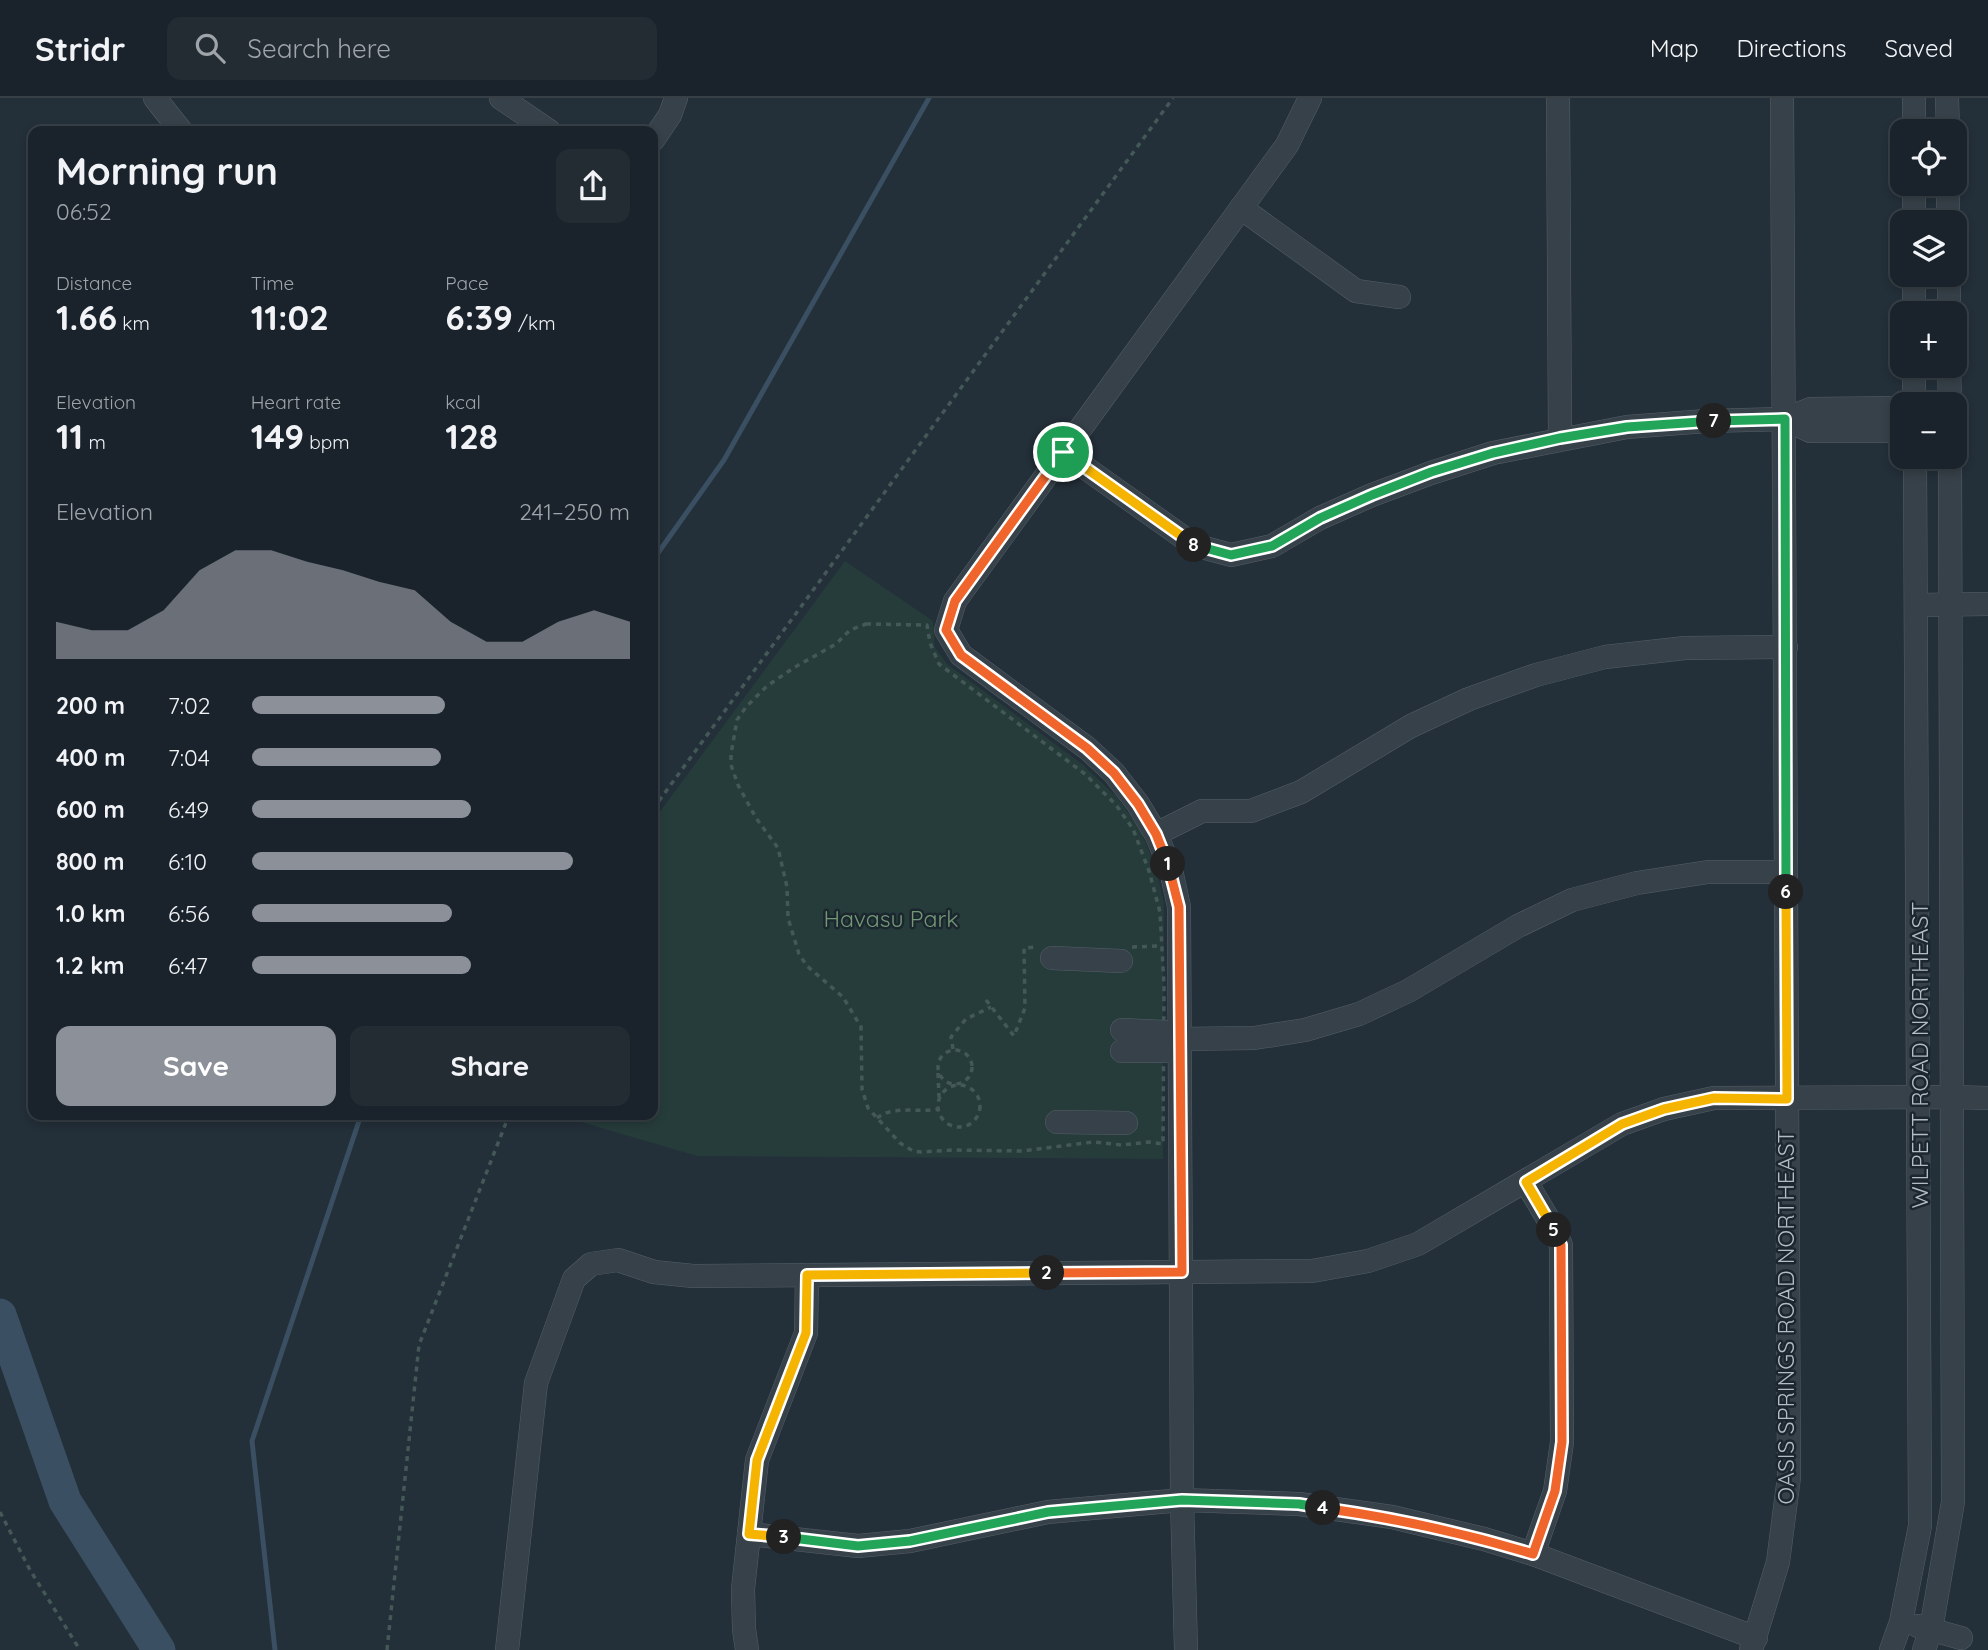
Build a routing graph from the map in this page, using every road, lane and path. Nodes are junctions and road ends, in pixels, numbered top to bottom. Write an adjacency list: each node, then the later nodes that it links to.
1 (155, 98): 12 (street)
2 (501, 98): 13 (street)
3 (676, 98): 14 (street)
4 (1173, 98): 28 (path)
5 (1310, 98): 15 (street)
6 (1558, 98): 20 (street)
7 (1782, 98): 18 (street, OASIS SPRINGS ROAD NORTHEAST)
8 (1914, 98): 10 (street)
9 (1947, 98): 11 (street)
10 (1914, 119)
11 (1948, 119)
12 (177, 126)
13 (542, 126)
14 (658, 133)
15 (1241, 208): 16 (street); 21 (street)
16 (1399, 297)
17 (1890, 408): 18 (street)
18 (1785, 419): 19 (street); 20 (street); 27 (street, OASIS SPRINGS ROAD NORTHEAST)
19 (1890, 430)
20 (1560, 438): 21 (street)
21 (1063, 452): 29 (street)
22 (1915, 469): 26 (street, WILPETT ROAD NORTHEAST)
23 (1950, 469): 24 (street, WILPETT ROAD NORTHEAST)
24 (1951, 603): 25 (street); 26 (street); 42 (street, WILPETT ROAD NORTHEAST)
25 (1988, 604)
26 (1917, 605): 41 (street, WILPETT ROAD NORTHEAST)
27 (1786, 647): 29 (street); 30 (street, OASIS SPRINGS ROAD NORTHEAST)
28 (658, 802)
29 (1156, 834): 35 (street)
30 (1786, 872): 35 (street); 45 (street, OASIS SPRINGS ROAD NORTHEAST)
31 (1052, 958): 32 (street)
32 (1121, 961)
33 (991, 1007): 36 (path)
34 (1122, 1040): 35 (street)
35 (1168, 1041): 47 (path); 47 (path); 52 (street)
36 (953, 1050): 37 (path); 38 (path)
37 (938, 1070): 39 (path); 44 (path)
38 (969, 1079): 39 (path); 40 (path)
39 (957, 1085): 40 (path); 44 (path)
40 (974, 1090): 46 (path)
41 (1919, 1097): 42 (street); 45 (street); 58 (street, WILPETT ROAD NORTHEAST)
42 (1953, 1097): 43 (street); 60 (street, WILPETT ROAD NORTHEAST)
43 (1988, 1098)
44 (939, 1099): 46 (path)
45 (1787, 1099): 51 (street); 61 (street, OASIS SPRINGS ROAD NORTHEAST)
46 (938, 1110): 47 (path)
47 (877, 1118)
48 (507, 1120): 63 (path)
49 (1057, 1122): 50 (street)
50 (1126, 1123)
51 (1526, 1182): 52 (street); 57 (street)
52 (1182, 1272): 53 (street); 54 (street)
53 (807, 1275): 56 (street); 64 (street)
54 (1182, 1500): 56 (street); 57 (street); 66 (street)
55 (0, 1512): 62 (path)
56 (749, 1534): 65 (street)
57 (1533, 1554): 61 (street)
58 (1901, 1622): 60 (street); 67 (street, WILPETT ROAD NORTHEAST)
59 (1961, 1638): 60 (street)
60 (1927, 1640)
61 (1754, 1644)
62 (80, 1650)
63 (387, 1650)
64 (507, 1650)
65 (747, 1650)
66 (1186, 1650)
67 (1891, 1650)

